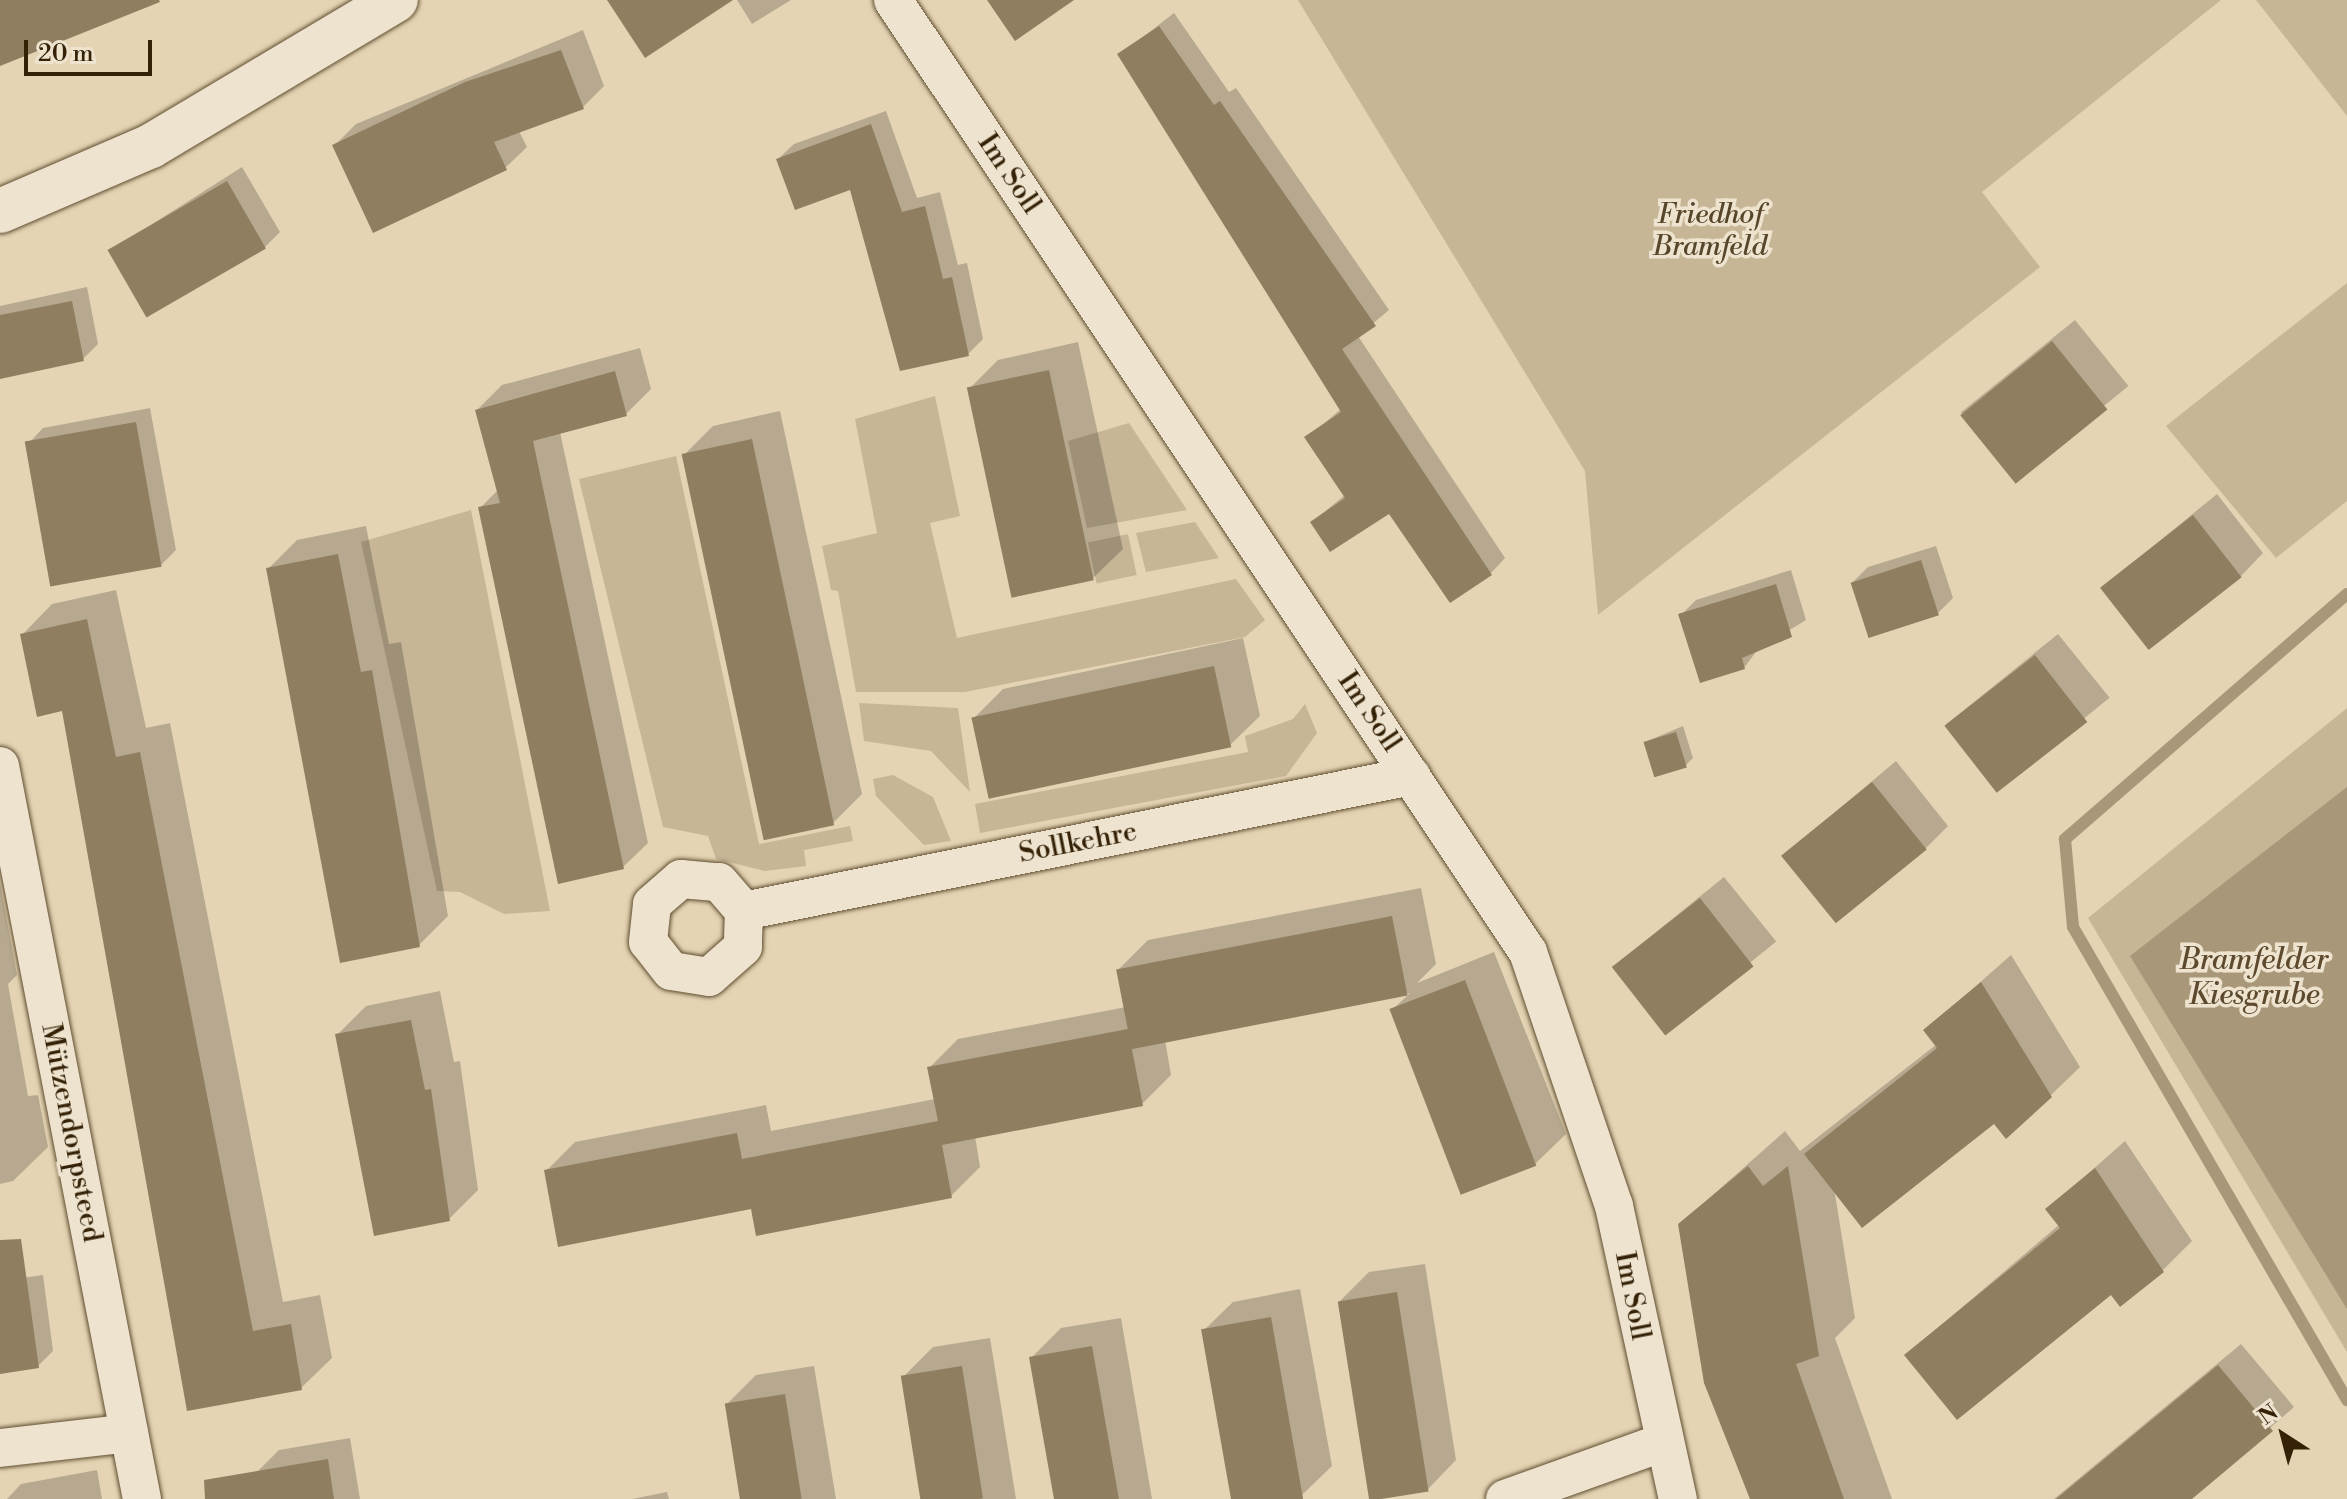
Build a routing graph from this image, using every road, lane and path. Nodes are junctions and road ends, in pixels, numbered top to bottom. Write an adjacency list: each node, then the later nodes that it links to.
1 (396, 0): 3 (street)
2 (893, 0): 5 (street, Im Soll)
3 (0, 211)
4 (0, 766): 7 (street, Mützendorpsteed)
5 (1411, 776): 6 (street, Sollkehre); 8 (street, Im Soll)
6 (744, 911)
7 (129, 1433): 9 (street); 10 (street, Mützendorpsteed)
8 (1661, 1443): 11 (street); 12 (street, Im Soll)
9 (0, 1448)
10 (142, 1499)
11 (1505, 1499)
12 (1678, 1499)

